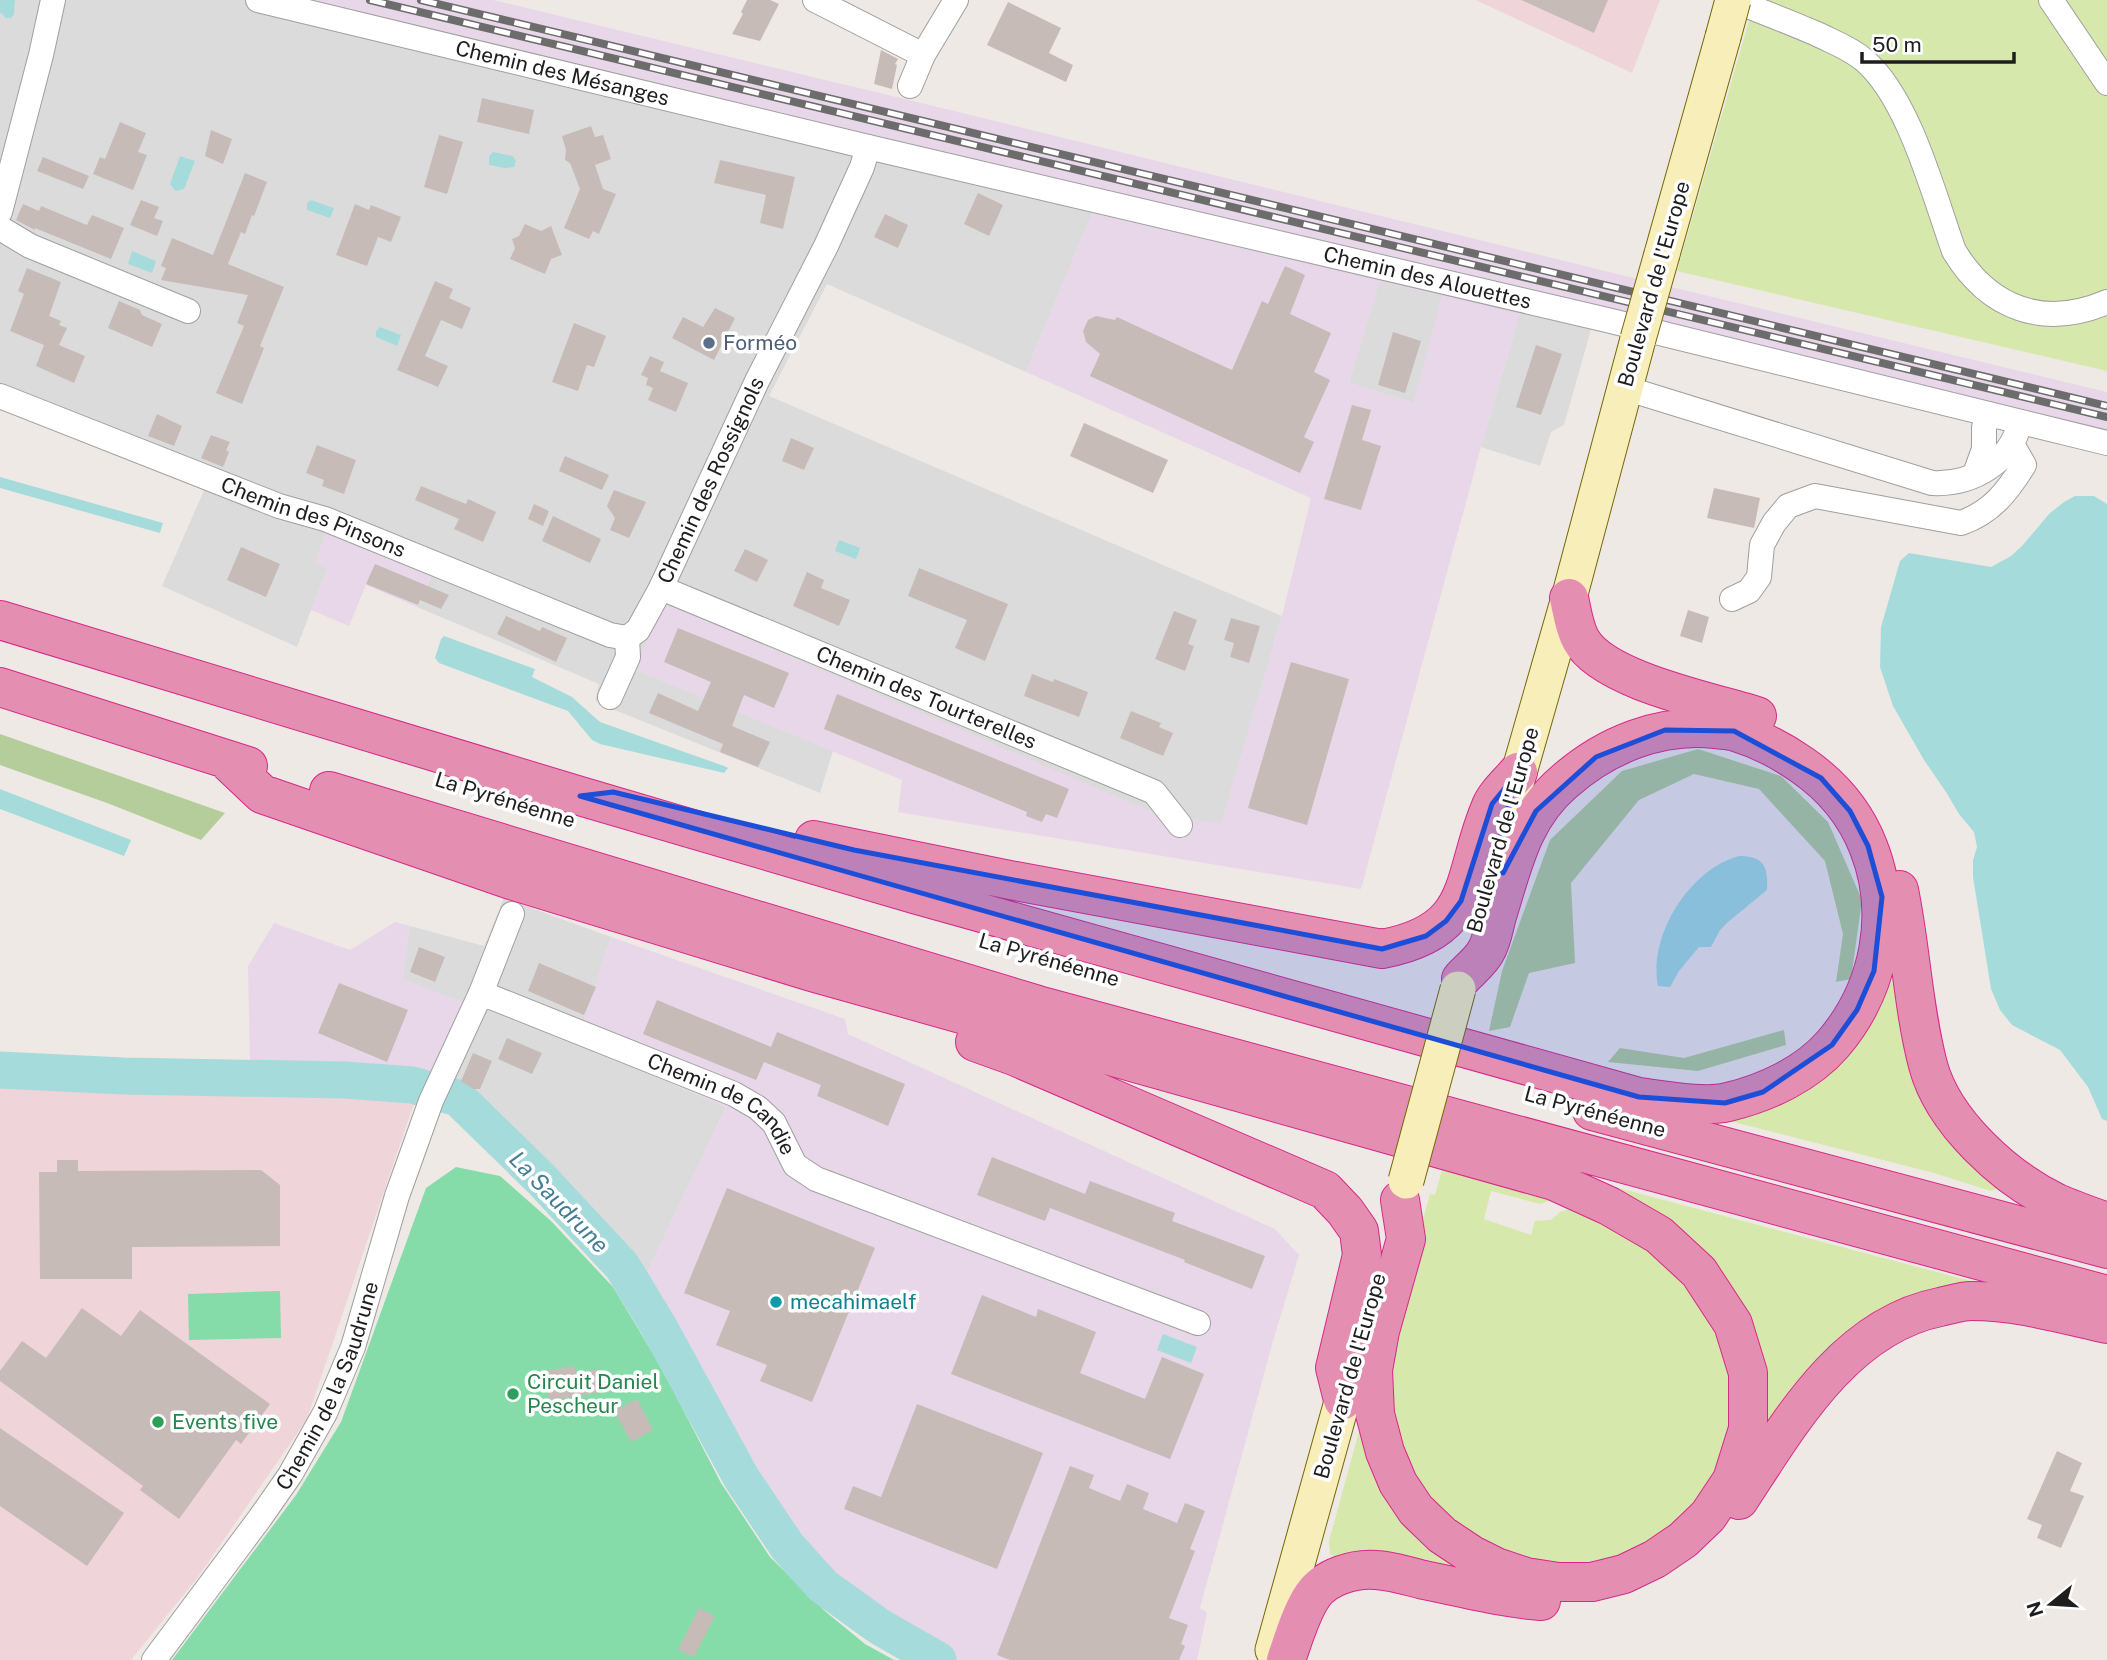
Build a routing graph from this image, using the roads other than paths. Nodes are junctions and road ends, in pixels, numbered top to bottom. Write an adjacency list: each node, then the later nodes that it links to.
1 (53, 0): 11 (street)
2 (258, 0): 10 (street, Chemin des Mésanges)
3 (815, 0): 7 (street)
4 (956, 0): 7 (street)
5 (1733, 0): 13 (street); 15 (street, Boulevard de l'Europe, bridge)
6 (2051, 0): 8 (street)
7 (923, 55): 9 (street)
8 (2107, 83)
9 (910, 86)
10 (868, 147): 17 (street, Chemin des Alouettes); 22 (street, Chemin des Rossignols)
11 (0, 212)
12 (0, 228): 14 (street)
13 (2107, 302)
14 (188, 311)
15 (1625, 388): 21 (street); 23 (street, Boulevard de l'Europe)
16 (0, 396): 26 (street, Chemin des Pinsons)
17 (1988, 414): 18 (street, Chemin des Alouettes); 21 (street)
18 (2020, 422): 19 (street, Chemin des Alouettes); 20 (street)
19 (2107, 443)
20 (2012, 446): 21 (street); 24 (street)
21 (1975, 474)
22 (661, 588): 26 (street, Chemin des Rossignols); 33 (street, Chemin des Tourterelles)
23 (1569, 598): 31 (street, Boulevard de l'Europe); 39 (highway)
24 (1732, 599)
25 (0, 620): 32 (highway)
26 (627, 638): 29 (street, Chemin des Rossignols)
27 (0, 641): 40 (highway, La Pyrénéenne)
28 (0, 687): 30 (highway, La Pyrénéenne)
29 (610, 697)
30 (225, 759): 35 (highway); 41 (highway, La Pyrénéenne)
31 (1518, 772): 32 (highway); 36 (street, Boulevard de l'Europe)
32 (580, 796): 36 (highway)
33 (1180, 825)
34 (512, 914): 37 (street)
35 (812, 972): 38 (highway); 44 (highway)
36 (1460, 984): 38 (street, Boulevard de l'Europe, bridge)
37 (481, 993): 42 (street, Chemin de Candie); 45 (street, Chemin de la Saudrune)
38 (1403, 1190): 44 (street, Boulevard de l'Europe)
39 (2107, 1222)
40 (2107, 1249)
41 (2107, 1295)
42 (1198, 1322)
43 (2107, 1324): 47 (highway)
44 (1343, 1400): 46 (street, Boulevard de l'Europe)
45 (154, 1660)
46 (1270, 1660)
47 (1286, 1660)

